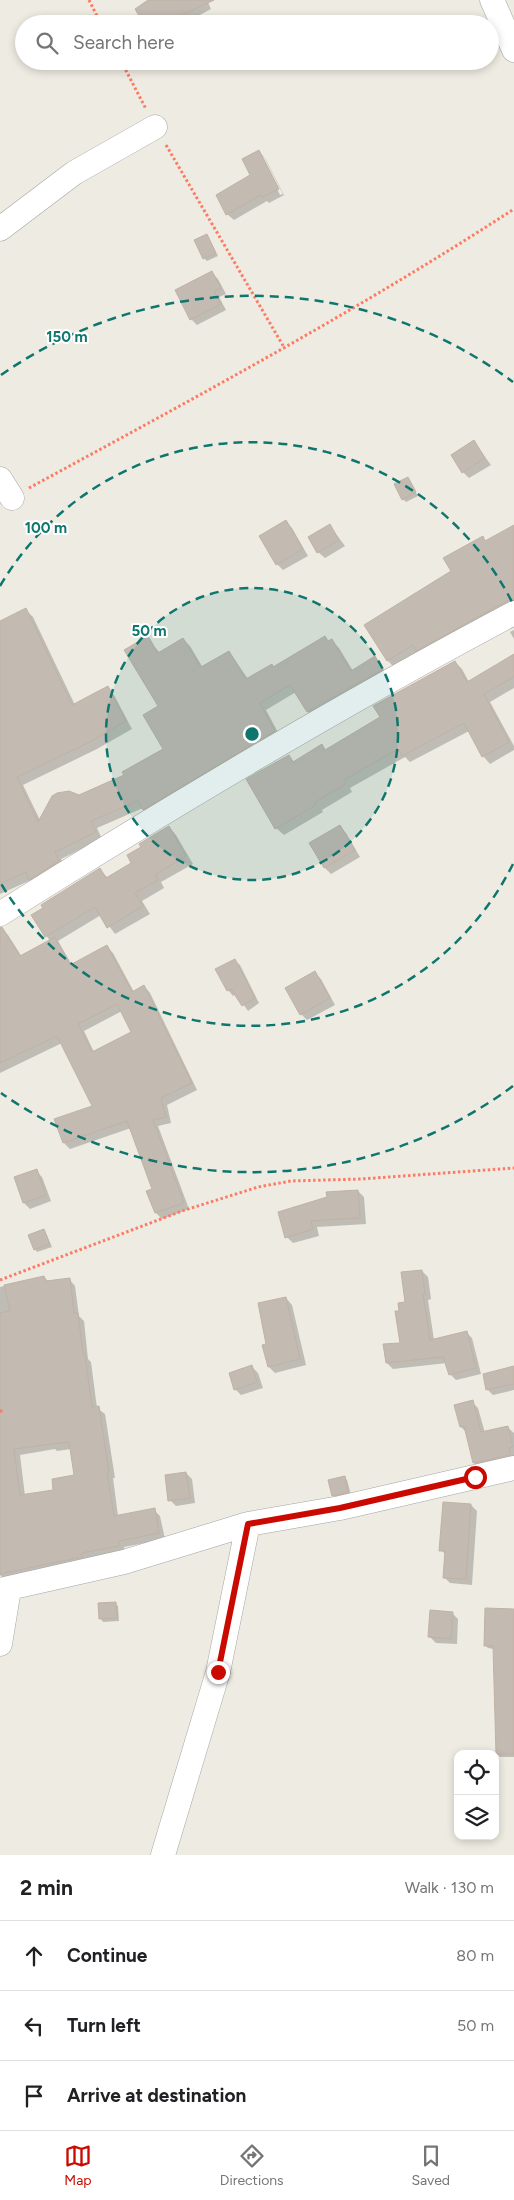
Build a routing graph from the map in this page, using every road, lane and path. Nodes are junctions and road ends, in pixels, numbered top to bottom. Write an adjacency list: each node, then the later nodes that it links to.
1 (89, 0): 3 (path)
2 (492, 0): 4 (street)
3 (96, 15)
4 (499, 15)
5 (499, 16): 6 (street)
6 (514, 50)
7 (126, 70): 8 (path)
8 (156, 127): 10 (street); 11 (path)
9 (514, 209): 11 (path)
10 (0, 228)
11 (285, 349): 12 (path)
12 (6, 488)
13 (514, 613): 14 (street)
14 (0, 914)
15 (514, 1168): 16 (path)
16 (0, 1280)
17 (514, 1468): 18 (street)
18 (248, 1524): 19 (street); 21 (street)
19 (5, 1589): 20 (street)
20 (0, 1644)
21 (163, 1855)

